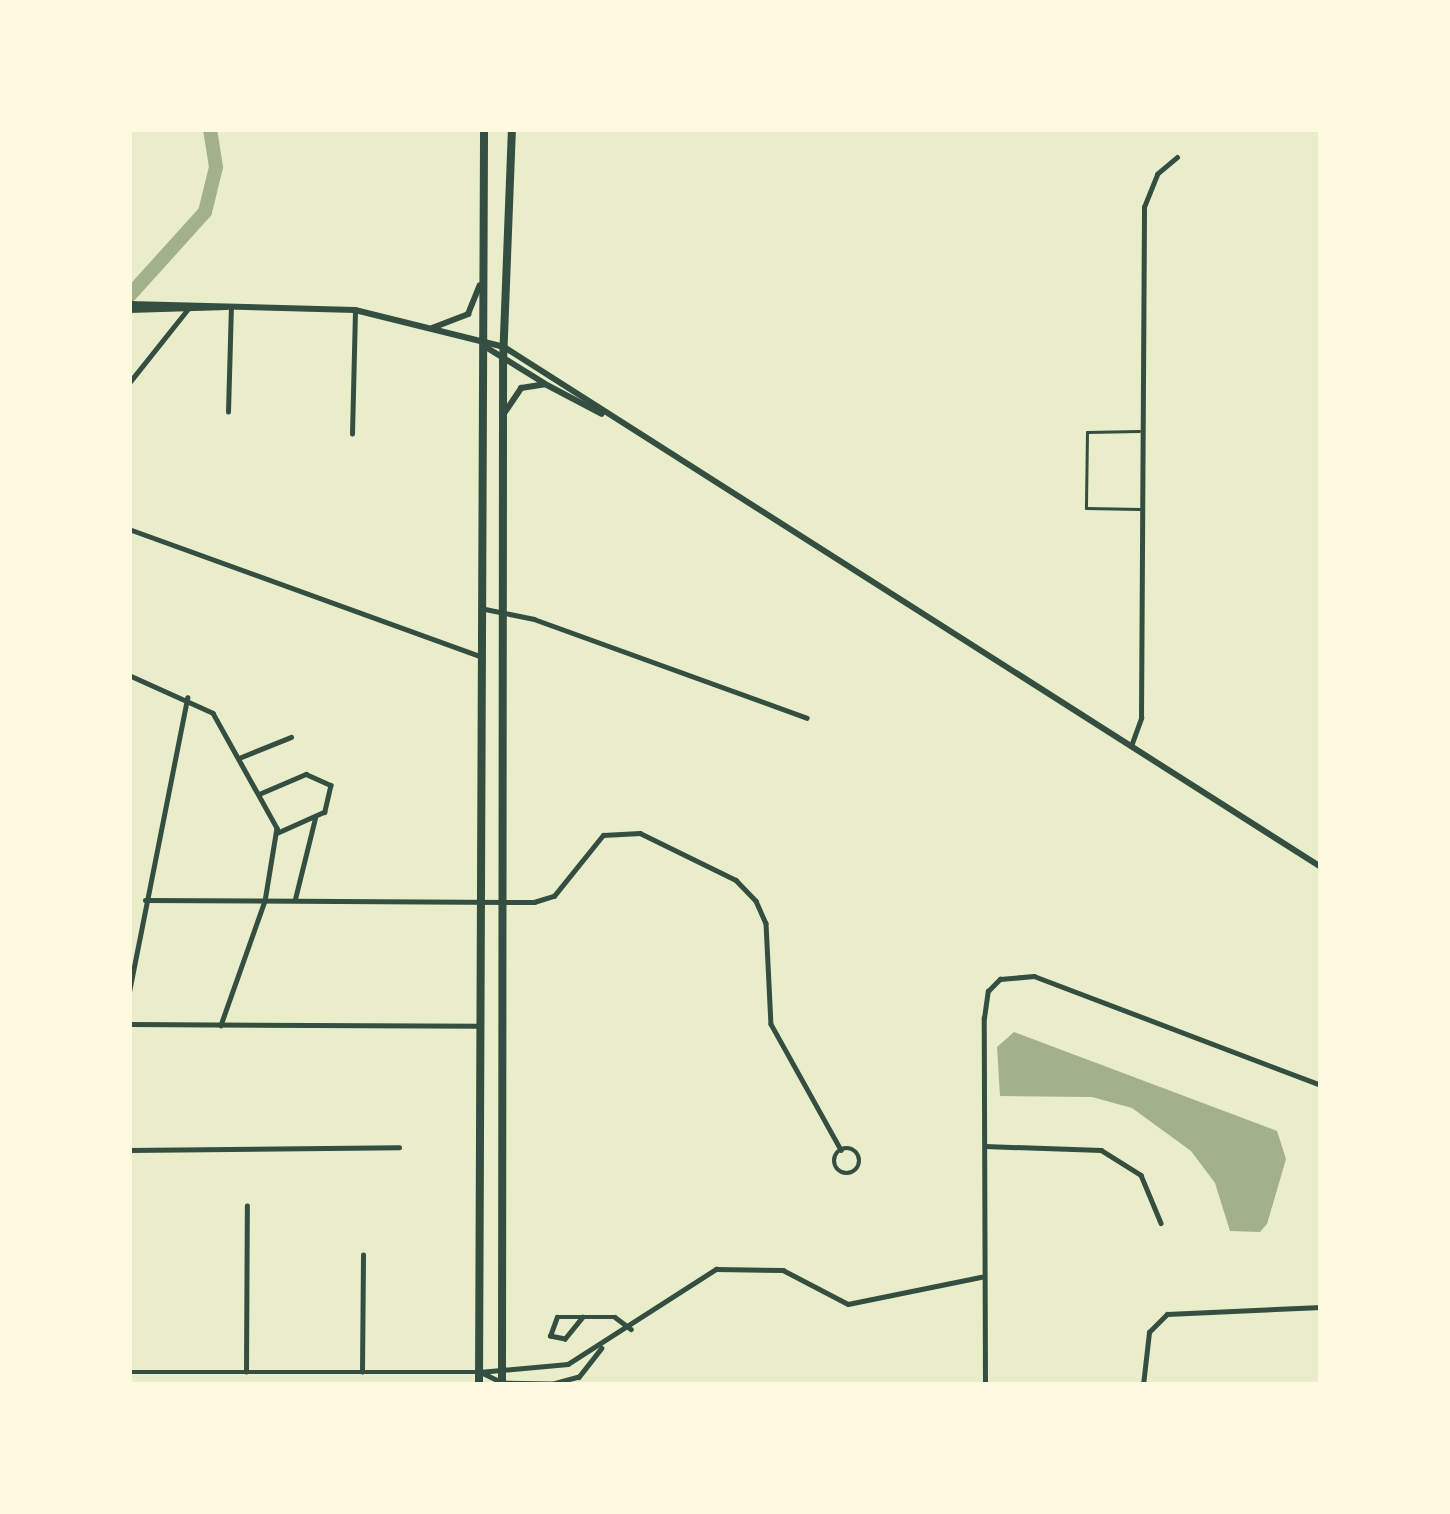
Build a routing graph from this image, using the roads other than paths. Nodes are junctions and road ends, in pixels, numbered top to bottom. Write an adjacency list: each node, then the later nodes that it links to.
1 (484, 129): 4 (main road)
2 (512, 129): 11 (main road)
3 (1177, 157): 18 (street)
4 (482, 276): 9 (street); 10 (main road)
5 (134, 307): 6 (street); 7 (street)
6 (231, 307): 7 (street); 8 (street); 15 (street)
7 (187, 310): 13 (street)
8 (355, 310): 9 (street); 19 (street)
9 (425, 328): 10 (street)
10 (481, 344): 11 (street); 12 (street); 22 (main road)
11 (504, 347): 12 (main road); 17 (street)
12 (503, 362): 14 (street); 16 (main road)
13 (129, 383)
14 (545, 384): 16 (street); 17 (street)
15 (228, 412)
16 (503, 416): 23 (main road)
17 (613, 419): 29 (street)
18 (1141, 430): 20 (street); 20 (lane)
19 (352, 434)
20 (1142, 509): 29 (street)
21 (129, 529): 24 (street)
22 (480, 608): 23 (street); 24 (main road)
23 (503, 611): 27 (street); 38 (main road)
24 (480, 656): 39 (main road)
25 (129, 674): 26 (street)
26 (188, 696): 30 (street); 35 (street)
27 (807, 718)
28 (291, 736): 30 (street)
29 (1131, 746): 34 (street)
30 (239, 758): 31 (street)
31 (259, 794): 32 (street); 33 (street)
32 (315, 818): 33 (street); 37 (street)
33 (278, 832): 36 (street)
34 (1321, 867)
35 (145, 900): 36 (street); 40 (street)
36 (265, 901): 37 (street); 42 (street)
37 (294, 901): 39 (street)
38 (502, 901): 39 (street); 48 (street); 57 (main road)
39 (479, 902): 43 (main road)
40 (129, 992)
41 (129, 1024): 42 (street)
42 (220, 1025): 43 (street)
43 (478, 1027): 62 (main road)
44 (1321, 1085): 45 (street)
45 (985, 1146): 50 (street); 52 (street)
46 (399, 1147): 47 (street)
47 (129, 1150)
48 (841, 1150): 48 (street)
49 (247, 1206): 60 (street)
50 (1161, 1223)
51 (363, 1255): 61 (street)
52 (981, 1277): 55 (street); 67 (street)
53 (1321, 1307): 68 (street)
54 (583, 1317): 54 (street); 55 (street)
55 (631, 1329): 56 (street)
56 (602, 1348): 58 (street); 65 (street)
57 (502, 1366): 58 (street); 62 (street); 64 (main road)
58 (552, 1368): 65 (street)
59 (129, 1372): 60 (street)
60 (246, 1372): 61 (street)
61 (362, 1372): 62 (street); 63 (lane)
62 (479, 1372): 64 (street); 66 (main road)
63 (363, 1383)
64 (502, 1384): 65 (street)
65 (552, 1384)
66 (479, 1385)
67 (985, 1385)
68 (1143, 1385)

